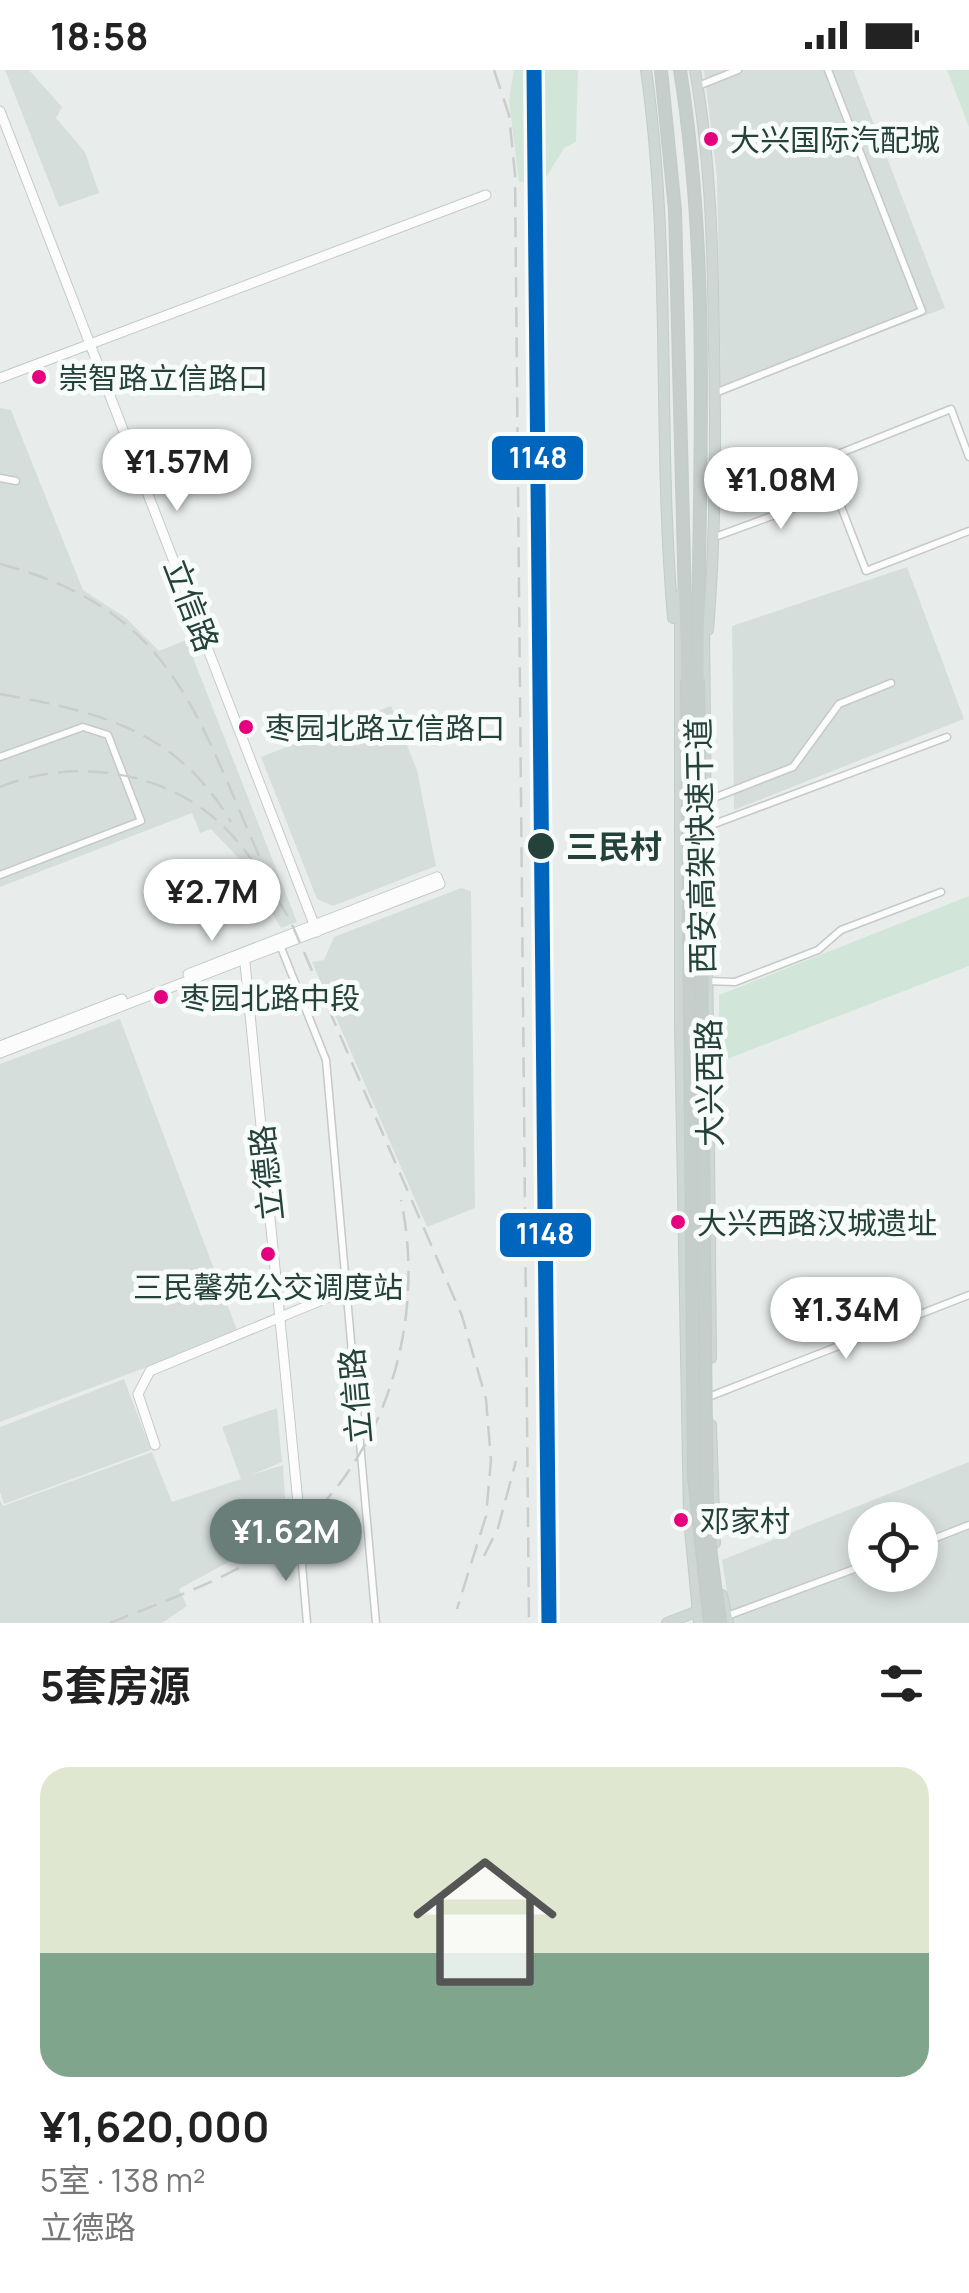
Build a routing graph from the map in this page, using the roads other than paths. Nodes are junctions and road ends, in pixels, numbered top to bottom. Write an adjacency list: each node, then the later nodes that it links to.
1 (646, 70): 21 (main road)
2 (661, 70): 20 (highway, 西安高架快速干道)
3 (680, 70): 19 (highway, 西安高架快速干道)
4 (695, 70): 7 (main road)
5 (738, 70): 7 (street)
6 (828, 70): 12 (street)
7 (698, 86): 12 (main road)
8 (0, 111): 10 (street, 立信路)
9 (486, 195): 10 (street)
10 (89, 344): 11 (street); 31 (street, 立信路)
11 (0, 378)
12 (715, 393): 18 (main road)
13 (969, 456): 16 (street)
14 (0, 478): 15 (street)
15 (16, 481)
16 (834, 493): 17 (street); 18 (street)
17 (969, 531)
18 (715, 538): 22 (main road)
19 (698, 543): 22 (main road, 大兴西路); 23 (highway, 西安高架快速干道)
20 (683, 544): 21 (main road, 大兴西路); 23 (highway, 西安高架快速干道)
21 (677, 658): 47 (main road, 大兴西路)
22 (705, 661): 27 (main road, 大兴西路)
23 (692, 680): 48 (highway, 西安高架快速干道, bridge)
24 (891, 684): 27 (street)
25 (947, 737): 28 (street)
26 (0, 758): 29 (street)
27 (706, 801): 28 (main road, 大兴西路)
28 (706, 828): 34 (main road, 大兴西路)
29 (0, 876)
30 (940, 892): 34 (street)
31 (315, 928): 31 (street); 32 (street)
32 (279, 943): 33 (street); 36 (street, 立信路)
33 (244, 956): 35 (street); 38 (street, 立德路)
34 (708, 981): 39 (main road, 大兴西路)
35 (0, 1050)
36 (346, 1290): 38 (street); 50 (street, 立信路)
37 (969, 1295): 39 (street)
38 (280, 1316): 40 (street); 41 (street, 立德路)
39 (711, 1396): 46 (main road, 大兴西路)
40 (156, 1445)
41 (298, 1513)
42 (969, 1525): 43 (street)
43 (938, 1537)
44 (300, 1541): 49 (street)
45 (848, 1572): 48 (street)
46 (722, 1602): 47 (main road); 48 (main road, 大兴西路)
47 (698, 1617): 51 (main road)
48 (720, 1622)
49 (307, 1623)
50 (376, 1623)
51 (667, 1623)

